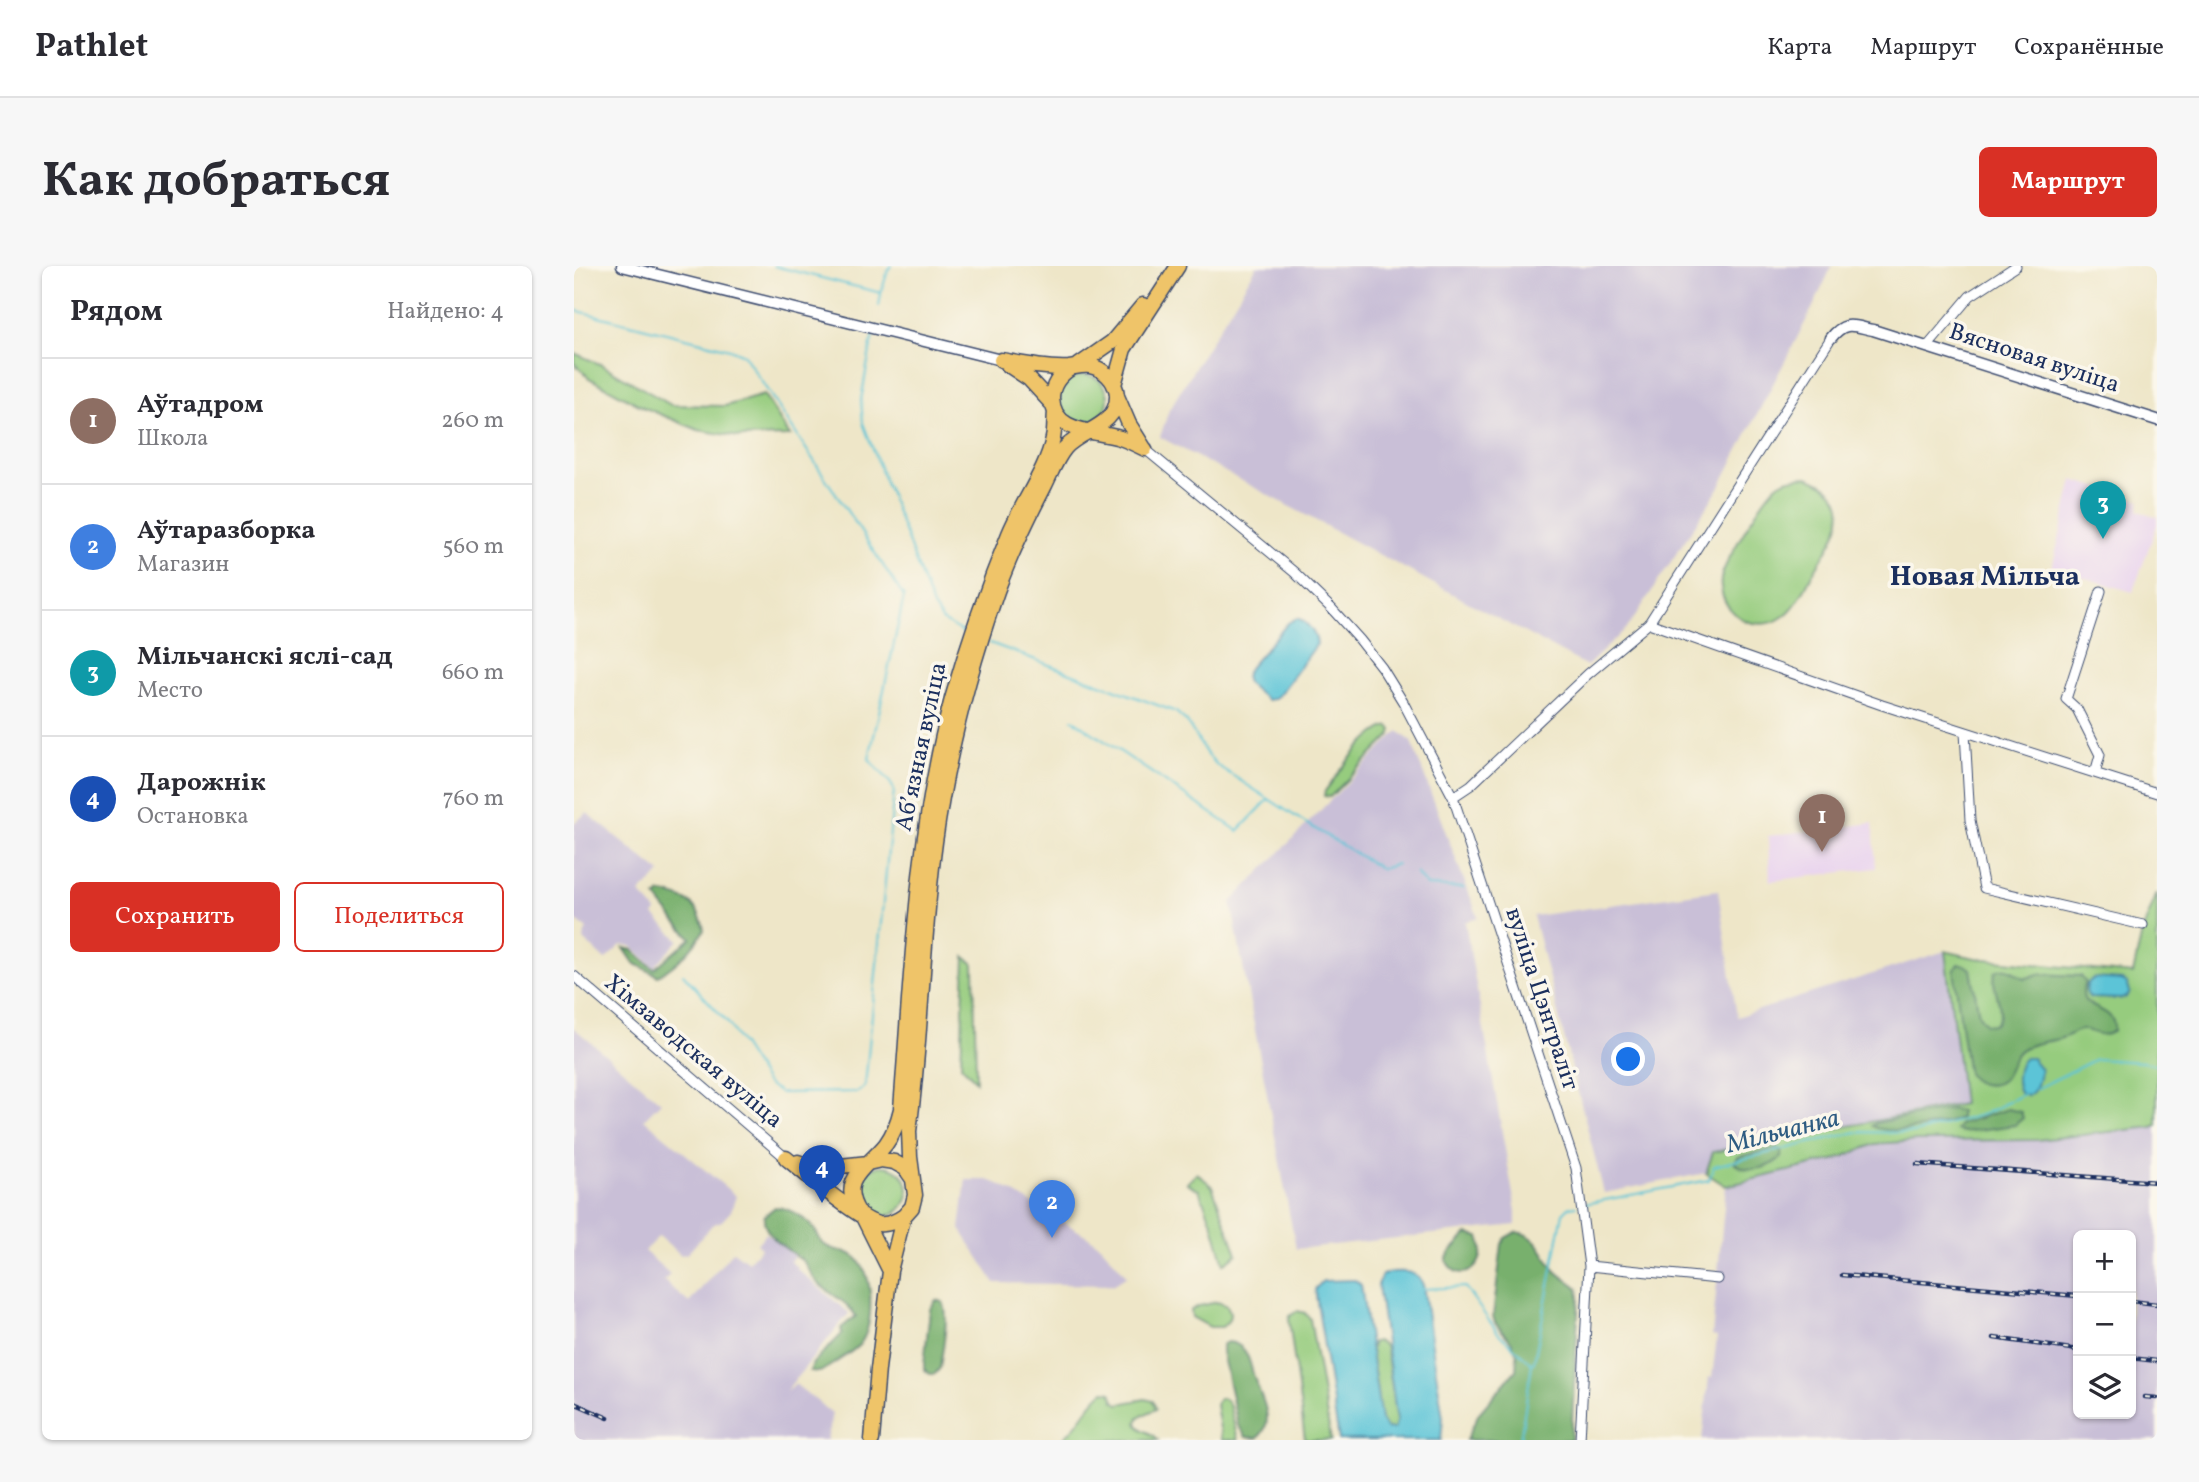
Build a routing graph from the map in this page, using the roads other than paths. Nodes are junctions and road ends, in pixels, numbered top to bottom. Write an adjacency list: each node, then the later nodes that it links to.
1 (622, 266): 7 (street)
2 (1178, 266): 4 (main road)
3 (2016, 266): 6 (street)
4 (1164, 285): 8 (main road); 9 (main road)
5 (1831, 338): 6 (street, Вясновая вуліца); 15 (street)
6 (1927, 347): 11 (street, Вясновая вуліца)
7 (1001, 360): 8 (main road); 10 (main road)
8 (1074, 367): 9 (main road); 10 (main road)
9 (1115, 390): 12 (main road); 13 (main road)
10 (1054, 408): 12 (main road); 22 (main road, Абʼязная вуліца)
11 (2157, 420)
12 (1088, 430): 13 (main road); 22 (main road, Абʼязная вуліца)
13 (1145, 449): 19 (street, вуліца Цэнтраліт)
14 (2101, 592): 17 (street)
15 (1649, 623): 16 (street); 19 (street)
16 (1965, 732): 17 (street); 20 (street)
17 (2095, 773): 18 (street)
18 (2157, 793)
19 (1453, 797): 28 (street, вуліца Цэнтраліт)
20 (2143, 925)
21 (574, 976): 23 (street, Хімзаводская вуліца)
22 (907, 1107): 24 (main road); 25 (main road)
23 (786, 1158): 24 (main road); 26 (main road)
24 (868, 1163): 25 (main road); 26 (main road)
25 (913, 1179): 27 (main road)
26 (861, 1215): 27 (main road); 29 (main road)
27 (904, 1216): 29 (main road)
28 (1589, 1266): 30 (street); 32 (street, вуліца Цэнтраліт)
29 (890, 1271): 31 (main road)
30 (1718, 1279)
31 (872, 1440)
32 (1580, 1440)

